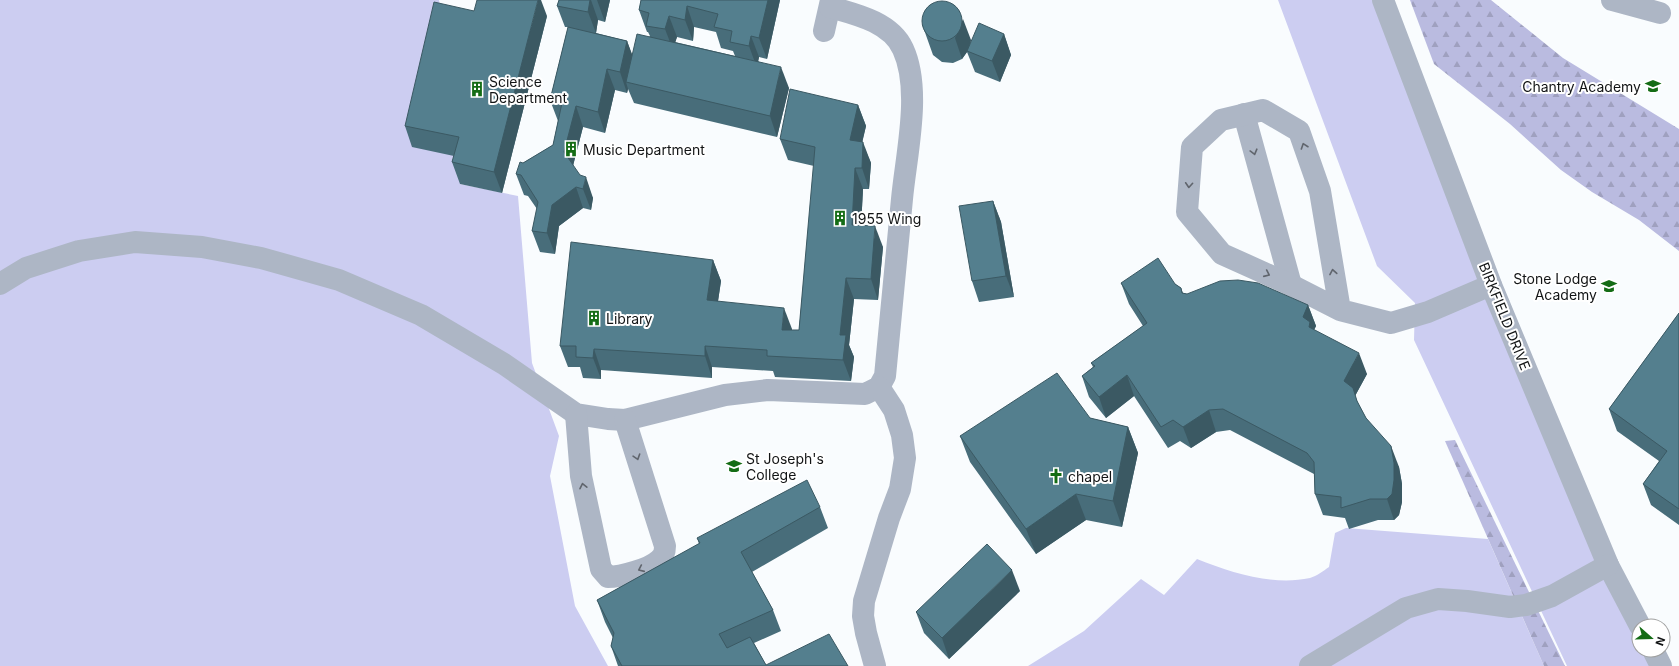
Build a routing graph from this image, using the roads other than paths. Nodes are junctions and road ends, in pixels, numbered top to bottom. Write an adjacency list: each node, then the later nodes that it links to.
1 (1383, 0): 9 (street, BIRKFIELD DRIVE)
2 (1612, 0): 4 (street)
3 (831, 3): 5 (street); 11 (street)
4 (1660, 13)
5 (824, 31)
6 (1244, 114): 8 (street, one-way to 8); 8 (street, one-way to 8); 10 (street, one-way to 6)
7 (0, 284): 12 (street)
8 (1291, 285): 10 (street)
9 (1491, 285): 10 (street); 14 (street, BIRKFIELD DRIVE)
10 (1340, 310)
11 (879, 387): 13 (street); 16 (street)
12 (576, 414): 13 (street); 13 (street, one-way to 12)
13 (625, 420)
14 (1608, 565): 15 (street, BIRKFIELD DRIVE); 17 (street)
15 (1636, 618)
16 (875, 666)
17 (1310, 666)

